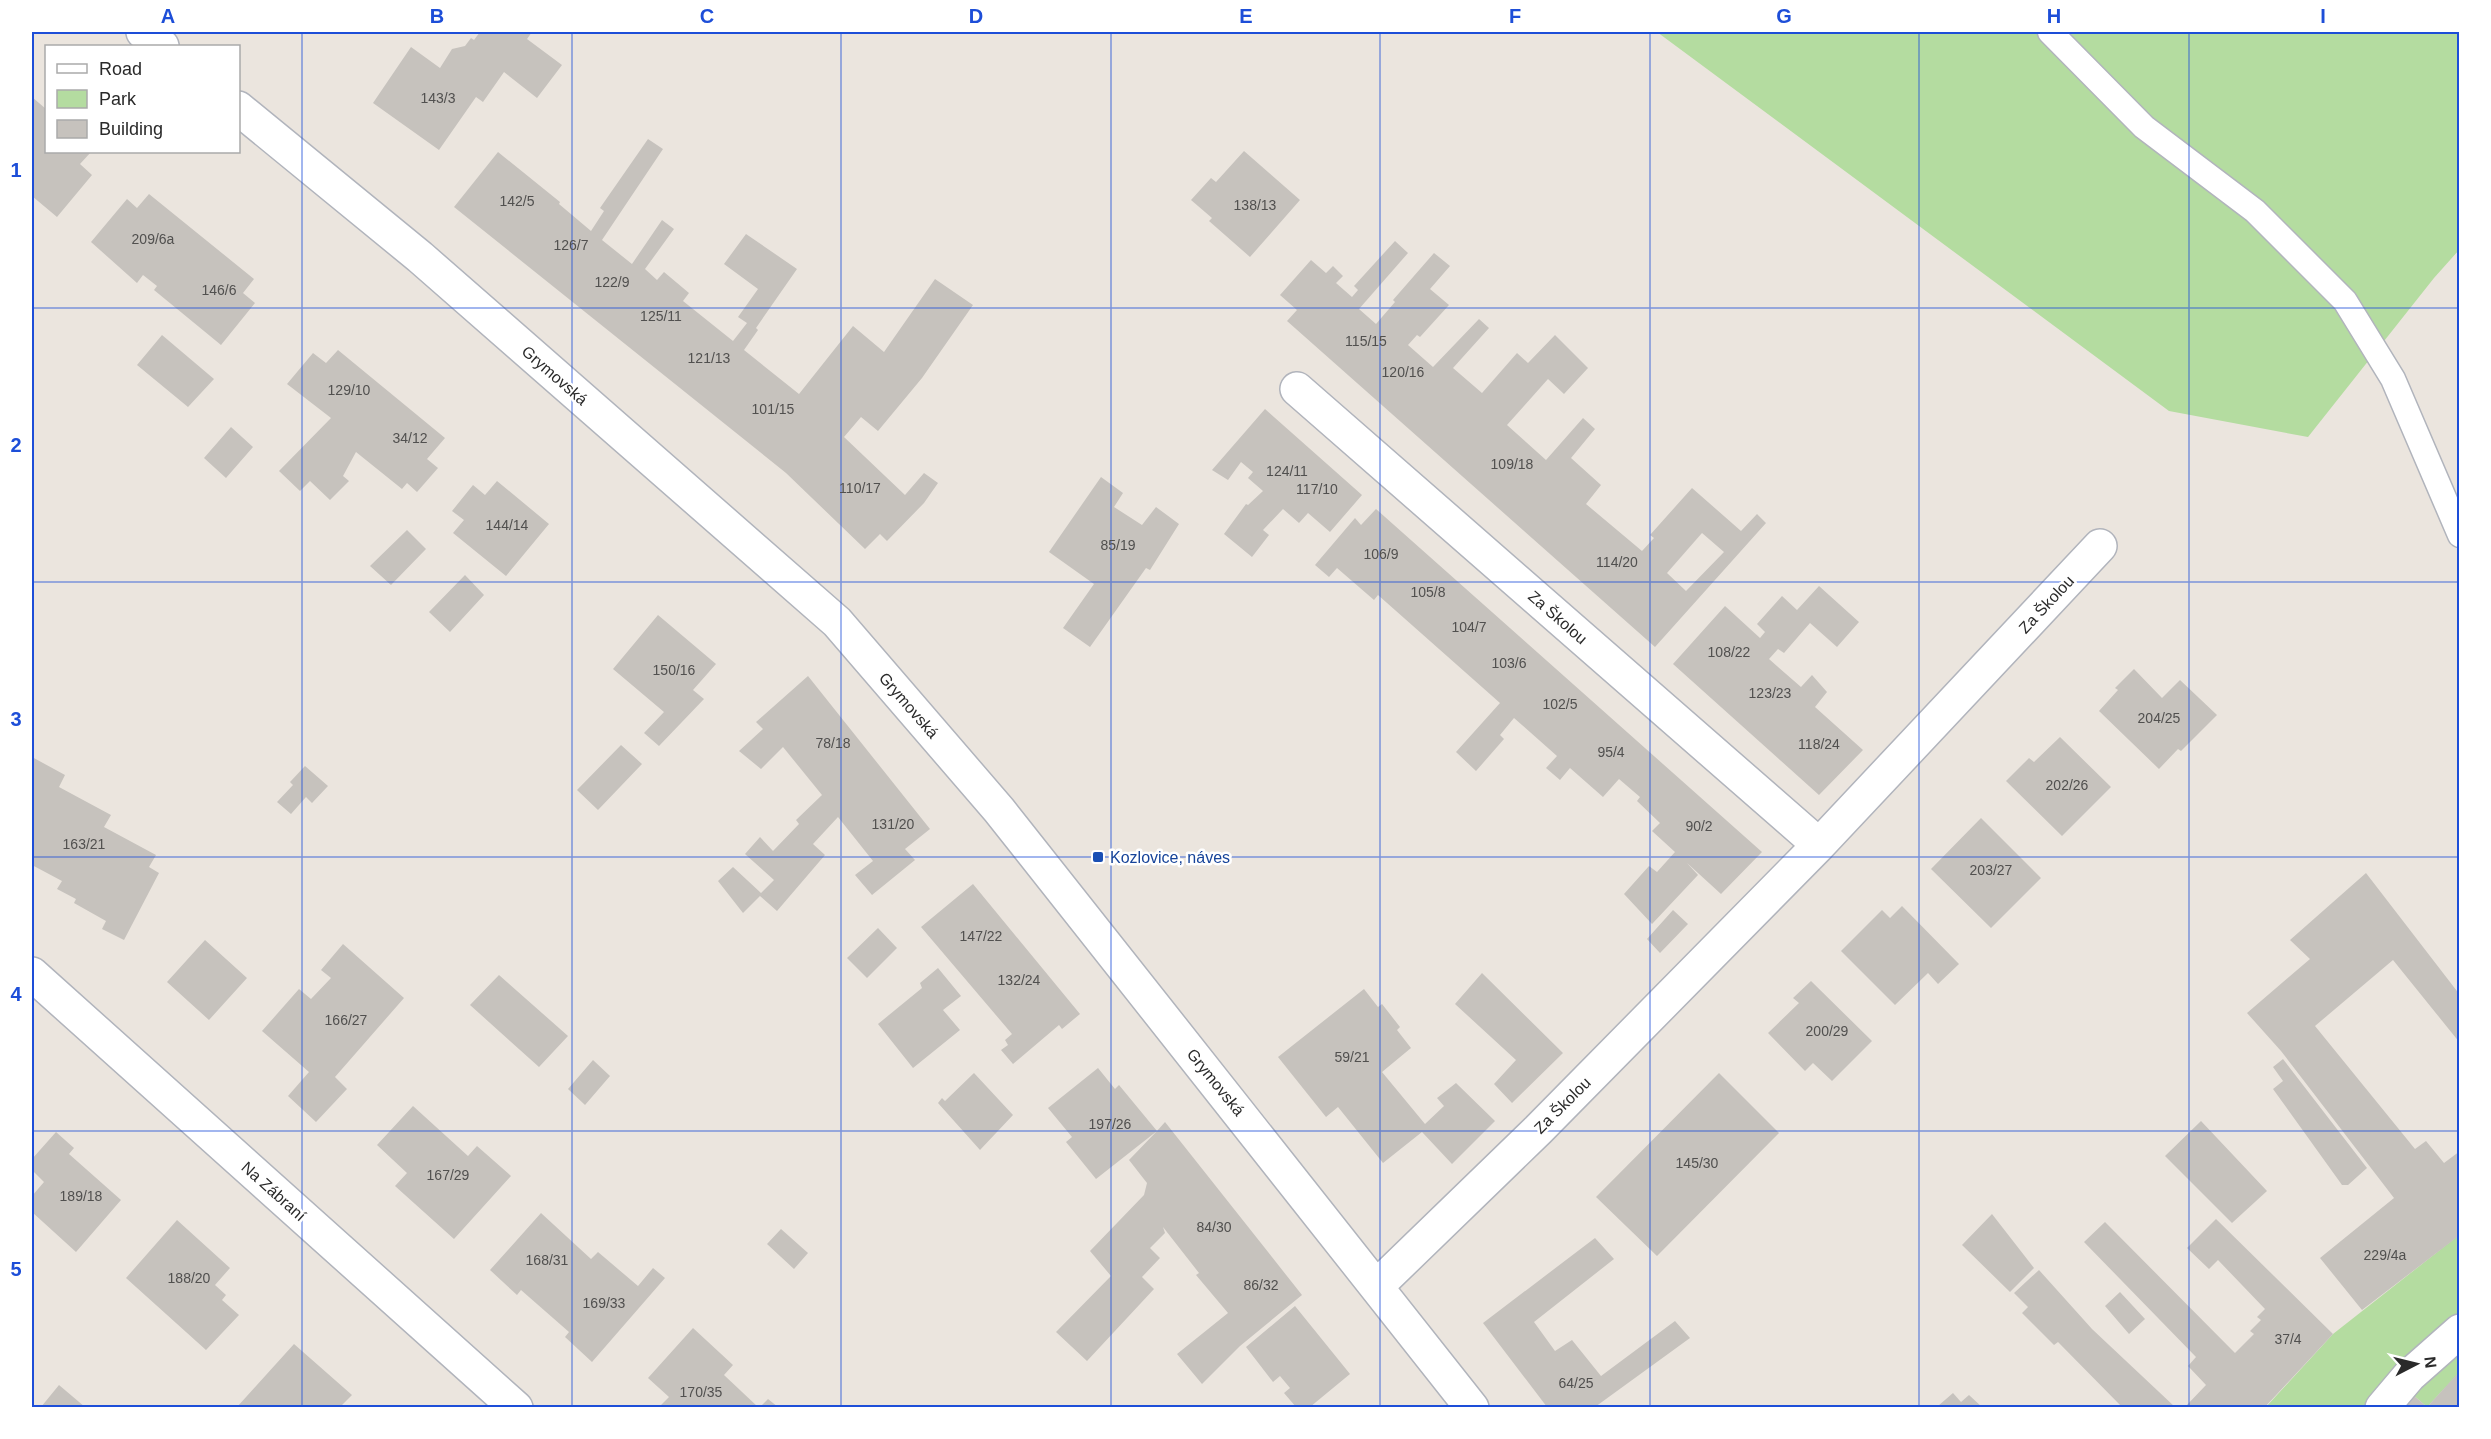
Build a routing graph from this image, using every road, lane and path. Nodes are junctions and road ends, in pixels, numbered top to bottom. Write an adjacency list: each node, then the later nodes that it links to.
1 (143, 32): 3 (street)
2 (2050, 32): 6 (lane)
3 (161, 45)
4 (240, 110): 10 (street, Grymovská)
5 (1297, 389): 8 (street, Za Školou)
6 (2460, 535)
7 (2100, 546): 8 (street, Za Školou)
8 (1819, 845): 10 (street, Za Školou)
9 (32, 974): 12 (street, Na Zábraní)
10 (1378, 1285): 13 (street, Grymovská)
11 (2460, 1331): 14 (street)
12 (516, 1407)
13 (1472, 1407)
14 (2382, 1407)

